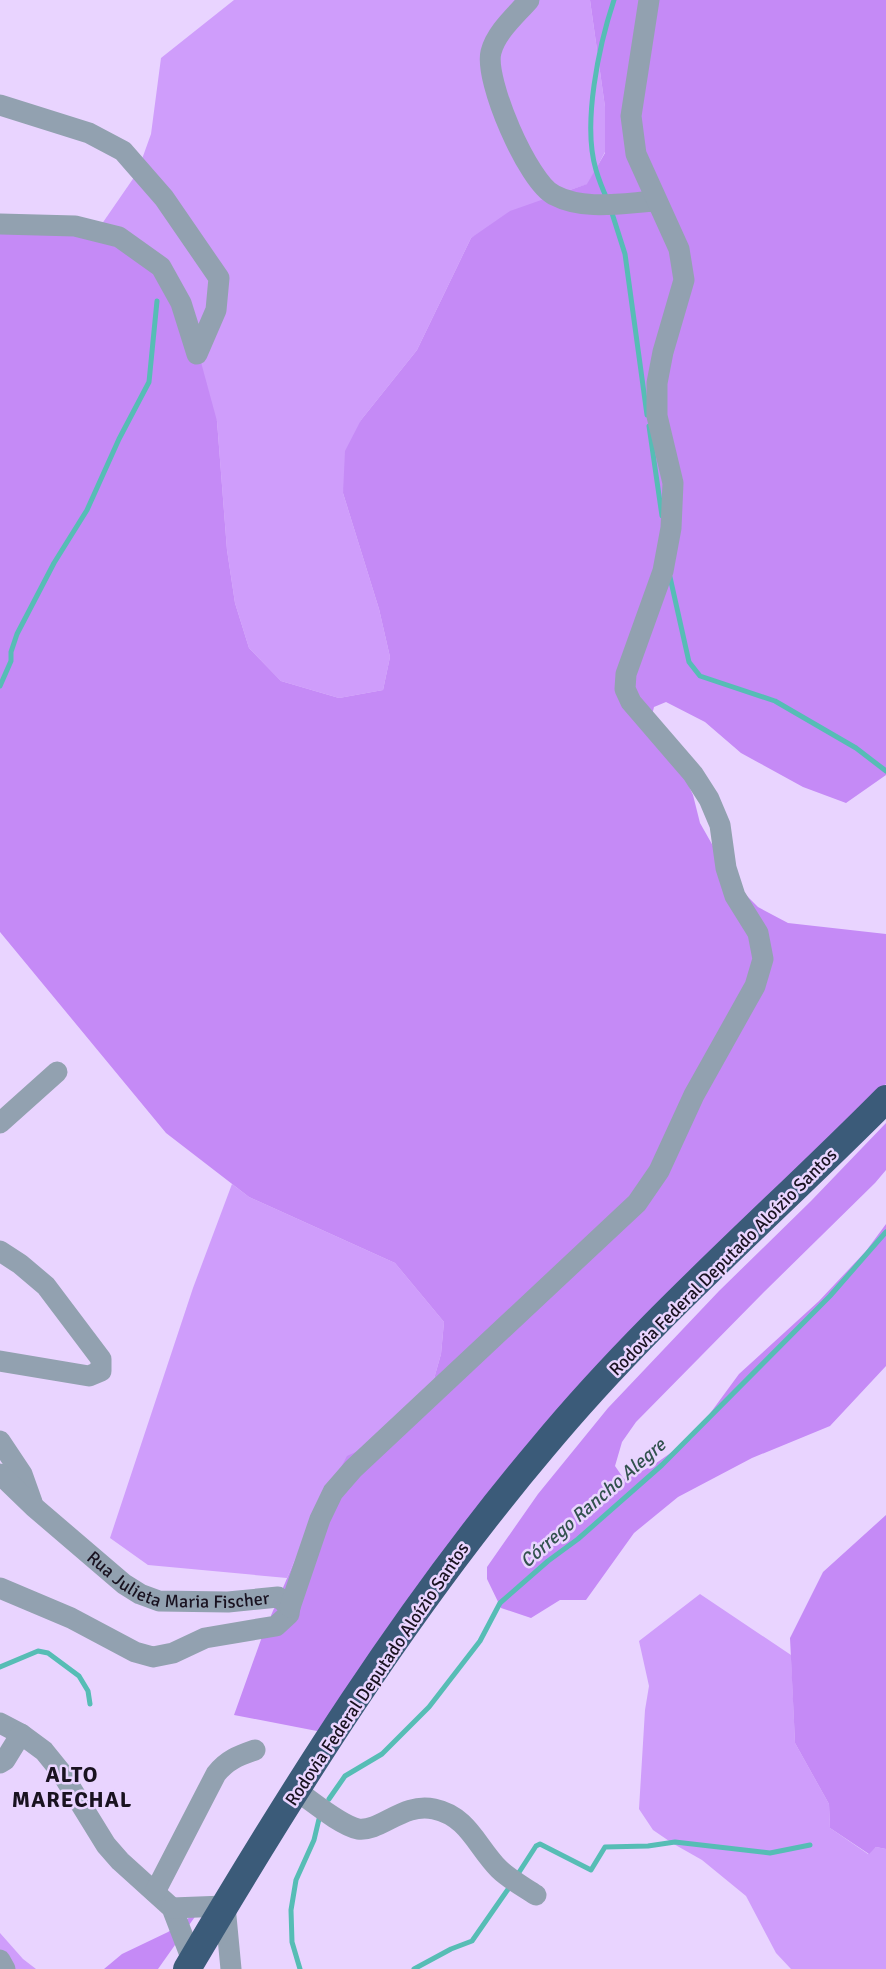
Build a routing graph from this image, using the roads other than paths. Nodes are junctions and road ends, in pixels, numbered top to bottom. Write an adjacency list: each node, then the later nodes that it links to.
1 (529, 0): 4 (street)
2 (649, 0): 4 (street)
3 (0, 105): 5 (street)
4 (656, 201): 15 (street)
5 (0, 224)
6 (57, 1072): 8 (street)
7 (886, 1099): 20 (highway, Rodovia Federal Deputado Aloízio Santos)
8 (0, 1123)
9 (0, 1251): 10 (street)
10 (0, 1361)
11 (0, 1441): 13 (street)
12 (0, 1474): 13 (street, Rua Julieta Maria Fischer)
13 (34, 1507): 15 (street, Rua Julieta Maria Fischer)
14 (0, 1588): 15 (street, Rua Julieta Maria Fischer)
15 (290, 1607)
16 (0, 1722): 17 (street)
17 (21, 1734): 19 (street); 21 (street)
18 (255, 1750): 21 (street)
19 (0, 1763)
20 (297, 1791): 22 (street); 23 (highway, Rodovia Federal Deputado Aloízio Santos)
21 (154, 1892): 24 (street)
22 (536, 1895)
23 (225, 1906): 24 (street); 26 (highway, Rodovia Federal Deputado Aloízio Santos); 28 (street)
24 (172, 1908): 26 (street)
25 (0, 1960): 27 (street)
26 (189, 1965)
27 (5, 1969)
28 (231, 1969)

